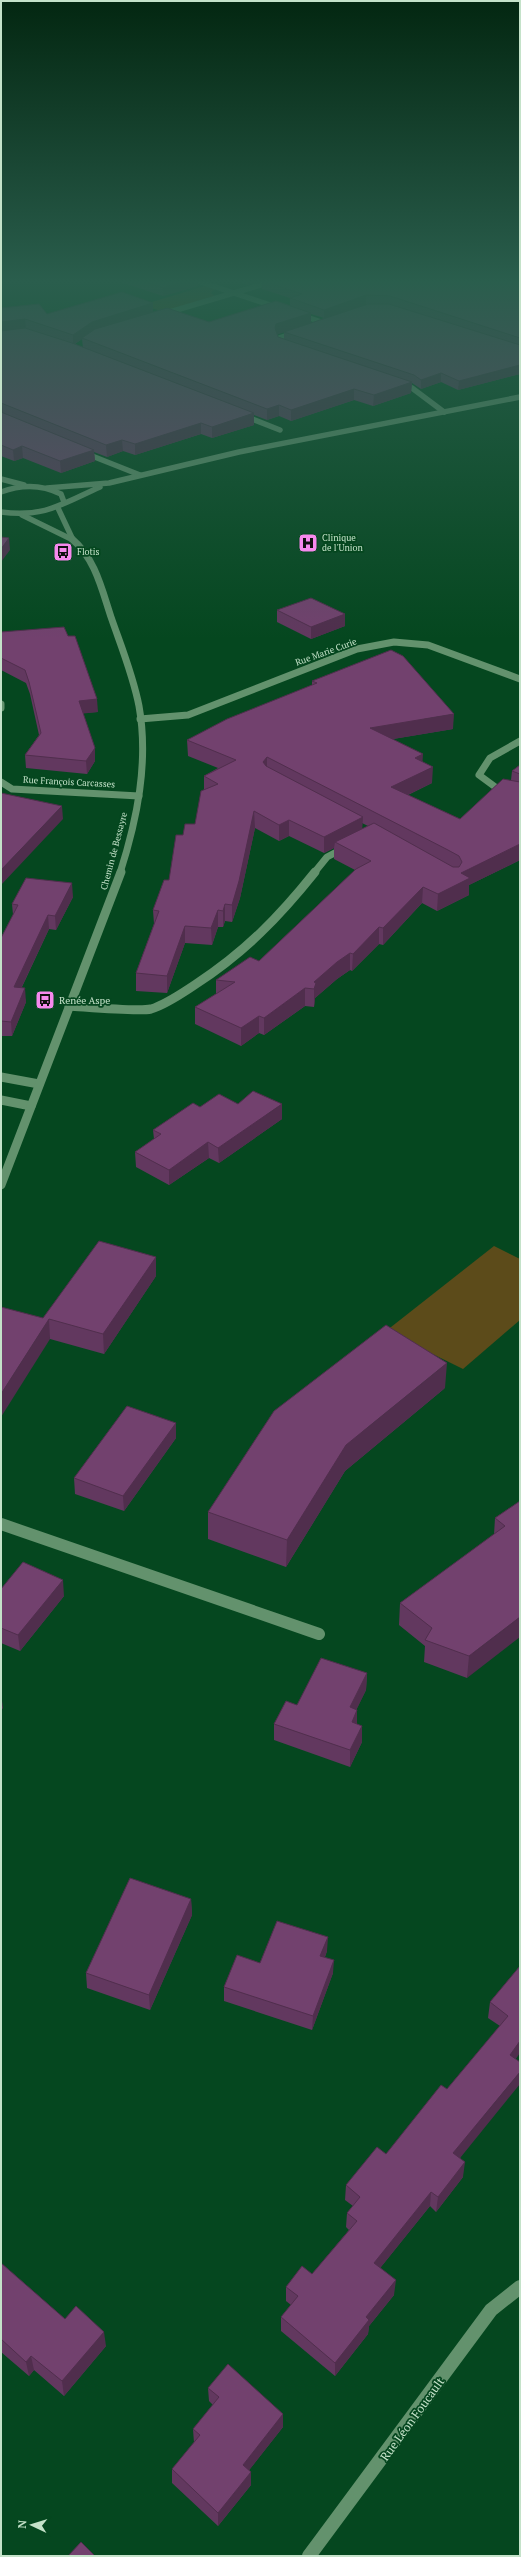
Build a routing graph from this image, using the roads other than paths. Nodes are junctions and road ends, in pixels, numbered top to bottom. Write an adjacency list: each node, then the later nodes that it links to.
1 (428, 400): 3 (street)
2 (503, 400): 3 (street)
3 (444, 412): 7 (street)
4 (236, 413): 5 (street)
5 (280, 430)
6 (74, 448): 7 (street)
7 (140, 475): 9 (street)
8 (1, 479): 10 (street)
9 (109, 483): 11 (street); 13 (street)
10 (32, 486): 11 (street); 12 (street)
11 (47, 488): 13 (street)
12 (1, 492)
13 (64, 502): 14 (street)
14 (58, 508): 16 (street); 17 (street, Chemin de Bessayre)
15 (1, 513): 16 (street)
16 (22, 515): 17 (street, Chemin de Bessayre)
17 (73, 540): 21 (street, Chemin de Bessayre)
18 (520, 679): 21 (street, Rue Marie Curie)
19 (1, 704): 20 (street)
20 (1, 708)
21 (140, 719): 25 (street, Chemin de Bessayre)
22 (520, 741): 24 (street)
23 (1, 782): 25 (street, Rue François Carcasses)
24 (520, 795)
25 (139, 796): 27 (street, Chemin de Bessayre)
26 (354, 844): 27 (street)
27 (69, 1006): 29 (street, Chemin de Bessayre)
28 (1, 1077): 29 (street)
29 (40, 1084): 31 (street, Chemin de Bessayre)
30 (1, 1100): 31 (street)
31 (31, 1106): 32 (street, Chemin de Bessayre)
32 (1, 1185)
33 (1, 1524): 34 (street)
34 (320, 1634)
35 (520, 2287): 36 (street, Rue Léon Foucault)
36 (309, 2556)

